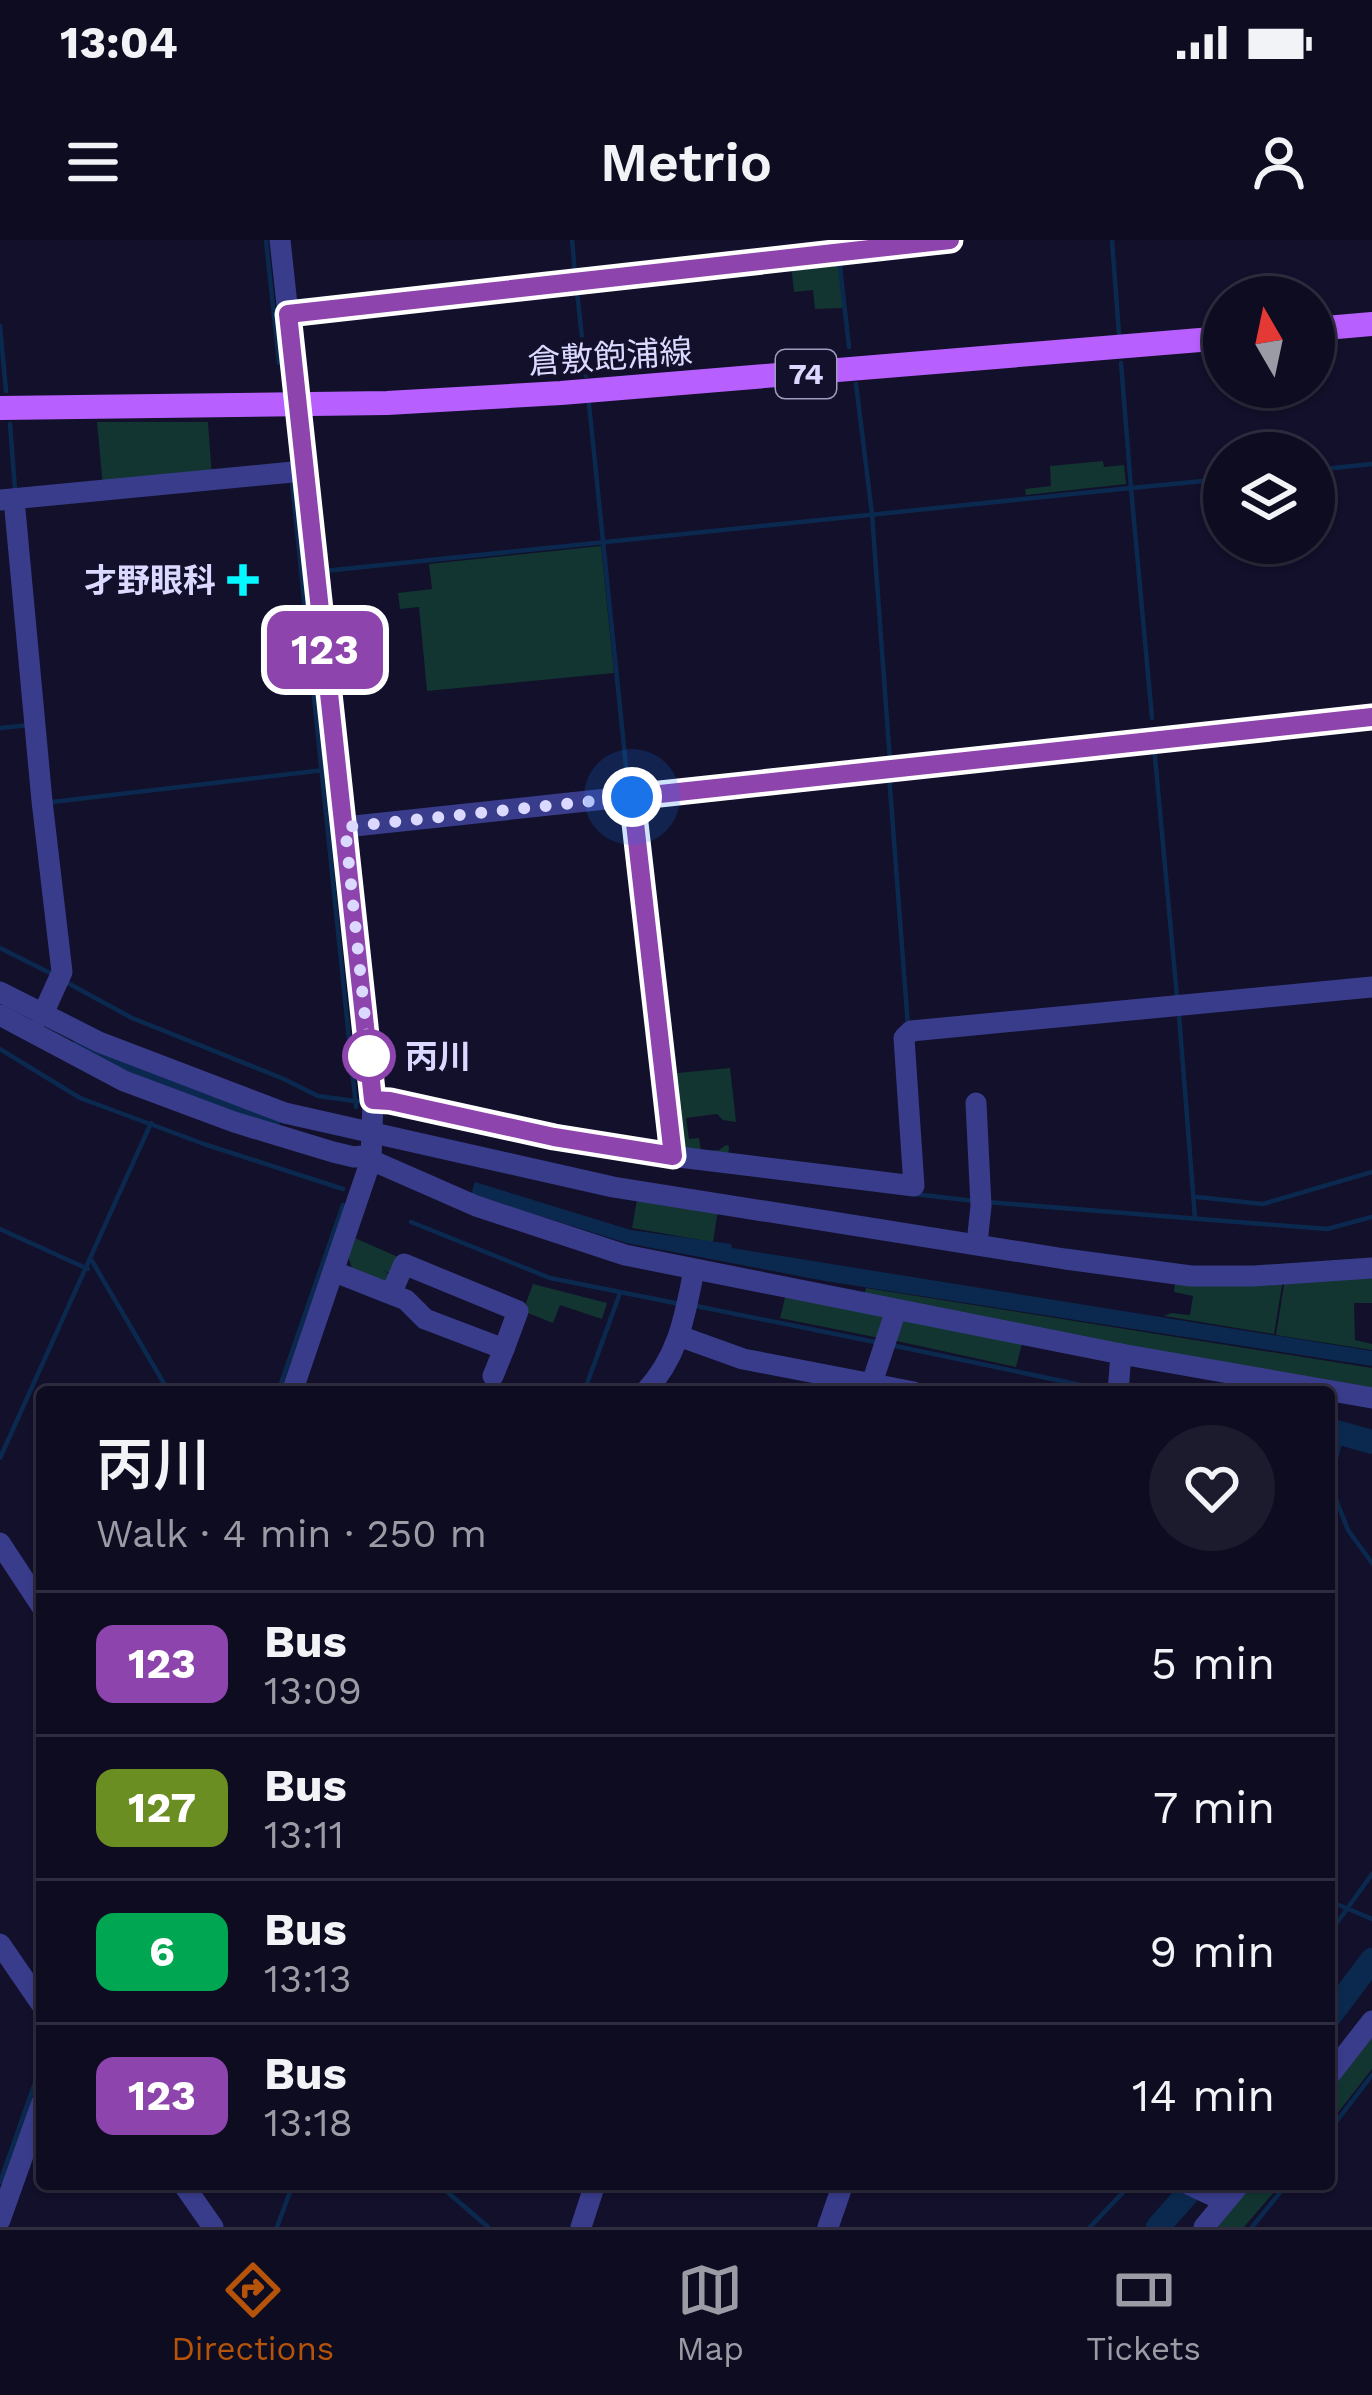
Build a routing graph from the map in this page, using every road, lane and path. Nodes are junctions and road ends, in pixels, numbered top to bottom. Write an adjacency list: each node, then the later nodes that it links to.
1 (280, 240): 3 (street)
2 (950, 240): 3 (street)
3 (288, 314): 7 (street)
4 (1372, 324): 5 (main road)
5 (1335, 327)
6 (1203, 340): 7 (main road, 倉敷飽浦線 / 74)
7 (297, 404): 8 (main road, 倉敷飽浦線 / 74); 9 (street)
8 (0, 408)
9 (295, 472): 10 (street); 13 (street)
10 (7, 500): 17 (street)
11 (1372, 717): 12 (street)
12 (632, 800): 13 (street); 21 (street)
13 (345, 827): 18 (street)
14 (1372, 987): 21 (street)
15 (0, 992): 17 (street)
16 (0, 1015): 20 (street)
17 (42, 1016): 20 (street)
18 (373, 1100): 20 (street); 21 (street)
19 (976, 1103): 22 (street)
20 (372, 1149): 22 (street); 24 (street); 25 (street)
21 (669, 1156)
22 (977, 1243): 23 (street)
23 (1372, 1268)
24 (694, 1270): 27 (street); 28 (street)
25 (334, 1272): 26 (street); 33 (street)
26 (391, 1294): 29 (street); 29 (street)
27 (896, 1310): 30 (street); 32 (street)
28 (680, 1336): 32 (street); 34 (street)
29 (504, 1349): 31 (street)
30 (1121, 1354): 35 (street); 36 (street)
31 (494, 1376)
32 (868, 1385)
33 (294, 1386)
34 (650, 1386)
35 (1118, 1386)
36 (1304, 1386)
37 (1335, 1392): 38 (street)
38 (1372, 1398)
39 (0, 1543): 40 (street)
40 (36, 1598)
41 (0, 1944): 42 (street)
42 (36, 1996)
43 (1372, 2021): 44 (street)
44 (1335, 2068)
45 (36, 2119): 50 (street)
46 (187, 2190): 51 (street)
47 (594, 2190): 52 (street)
48 (841, 2190): 53 (street)
49 (1232, 2193): 54 (street)
50 (0, 2220)
51 (213, 2227)
52 (581, 2227)
53 (828, 2227)
54 (1204, 2227)

